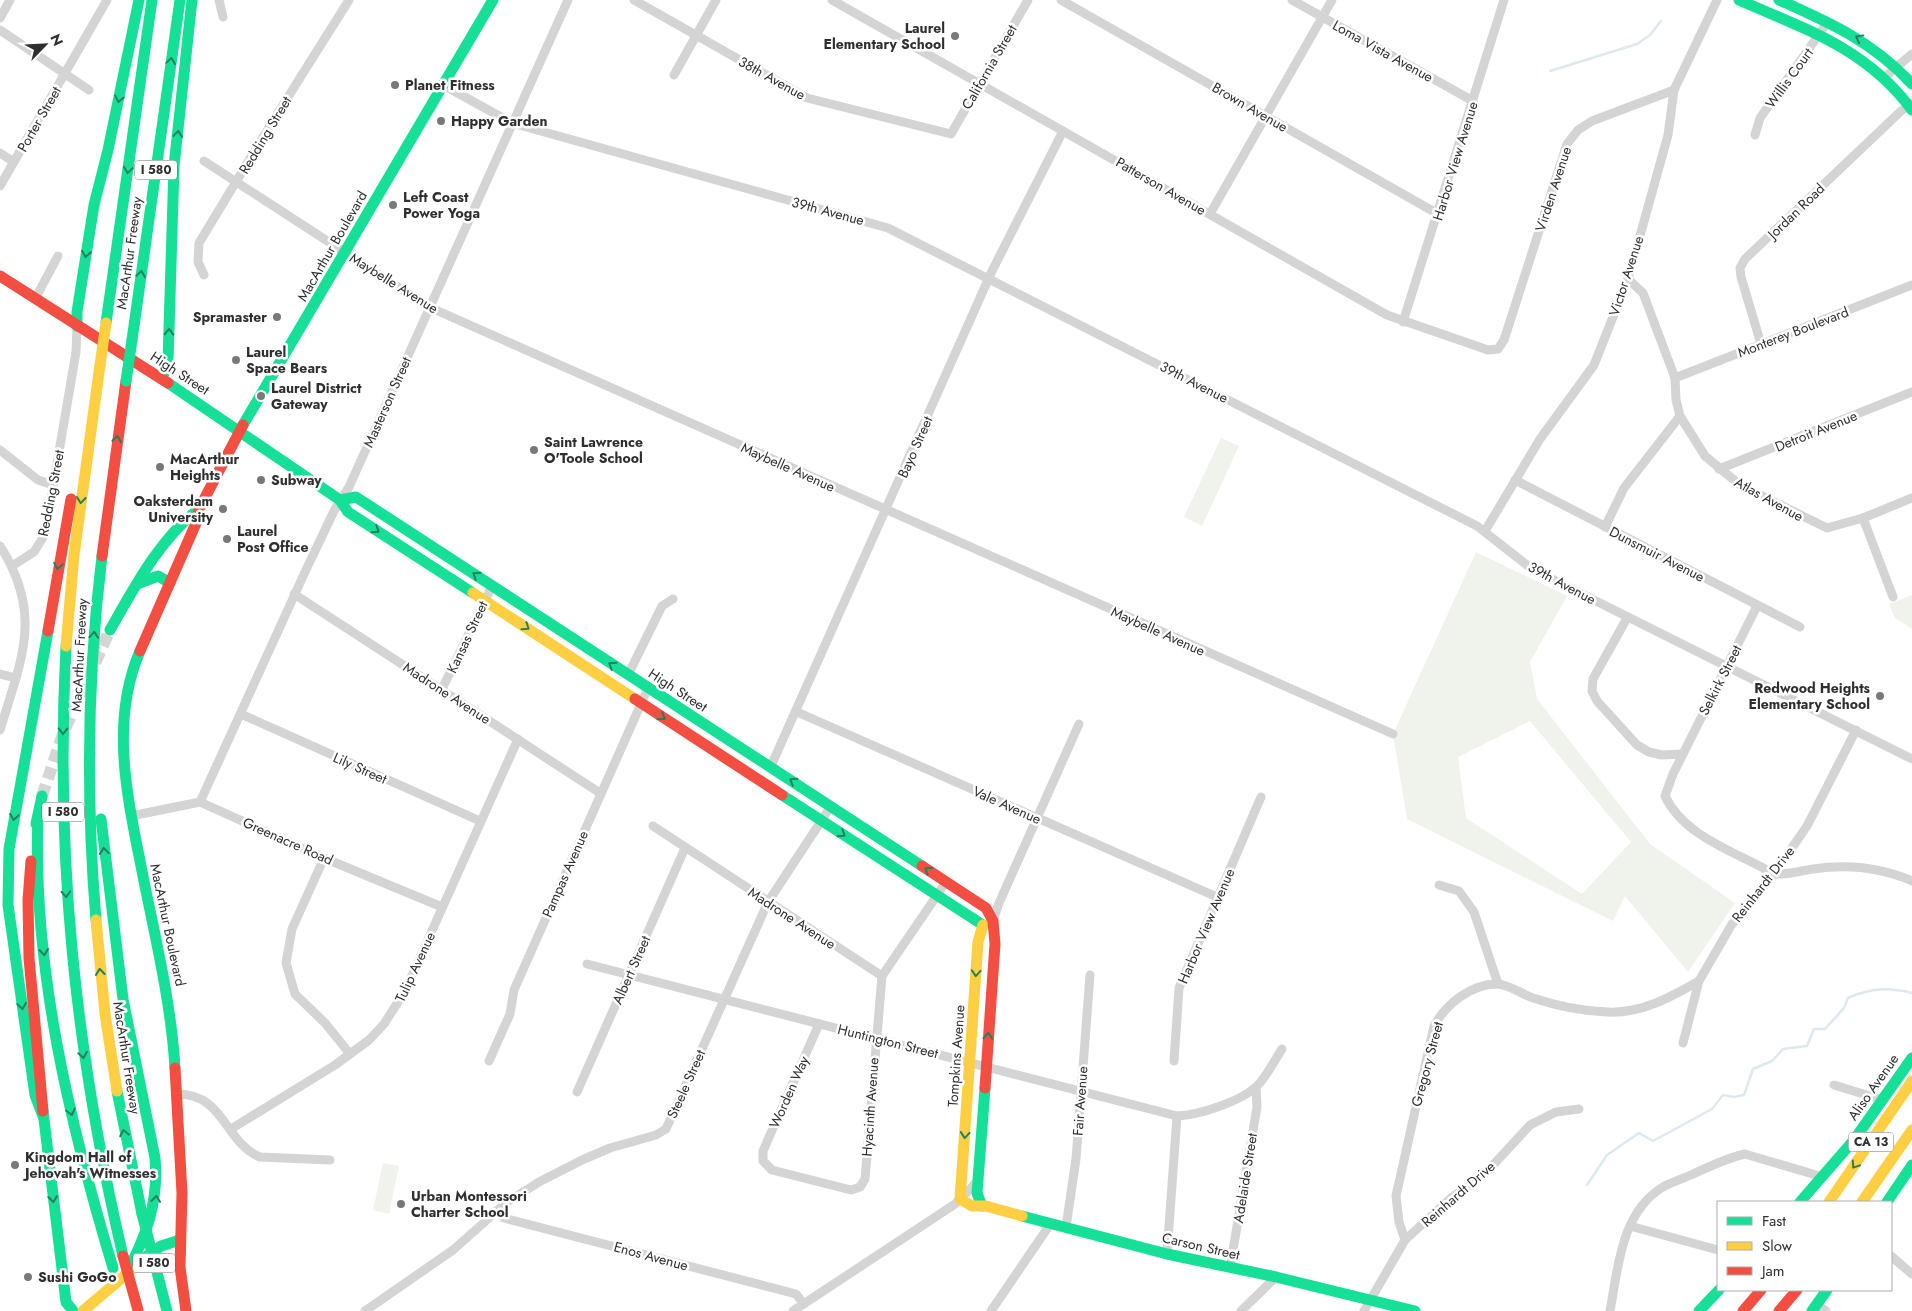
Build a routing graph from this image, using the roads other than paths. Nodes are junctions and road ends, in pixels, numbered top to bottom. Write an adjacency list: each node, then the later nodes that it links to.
1 (10, 0): 25 (street)
2 (107, 0): 33 (street, Porter Street)
3 (139, 0): 65 (main road, one-way to 65)
4 (152, 0): 68 (main road, MacArthur Freeway / I 580, one-way to 68, bridge)
5 (180, 0): 107 (main road, MacArthur Freeway / I 580, one-way to 5, bridge)
6 (192, 0): 70 (main road, one-way to 6)
7 (219, 0): 23 (street)
8 (349, 0): 51 (street, Redding Street)
9 (493, 0): 38 (main road, MacArthur Boulevard)
10 (568, 0): 44 (street, Masterson Street)
11 (634, 0): 29 (street, 38th Avenue)
12 (716, 0): 29 (street)
13 (832, 0): 36 (street, Patterson Avenue)
14 (1028, 0): 36 (street, California Street)
15 (1061, 0): 43 (street, Brown Avenue)
16 (1292, 0): 24 (street, Loma Vista Avenue)
17 (1332, 0): 24 (street)
18 (1504, 0): 41 (street, Harbor View Avenue)
19 (1717, 0): 40 (street, Victor Avenue)
20 (1740, 0): 26 (main road)
21 (1779, 0): 22 (main road)
22 (1792, 3): 26 (street); 27 (main road)
23 (223, 17)
24 (1322, 17): 41 (street, Loma Vista Avenue); 43 (street)
25 (0, 18)
26 (1783, 20): 30 (main road)
27 (1827, 22): 30 (street, Willis Court); 32 (main road, one-way to 27)
28 (0, 30): 33 (street)
29 (696, 35): 34 (street); 46 (street, 38th Avenue)
30 (1819, 36): 35 (main road); 47 (street, Willis Court)
31 (1912, 54): 32 (street)
32 (1898, 67): 35 (street); 37 (main road)
33 (66, 73): 39 (street); 50 (street, Porter Street)
34 (674, 75)
35 (1886, 76): 42 (main road)
36 (980, 83): 45 (street, Patterson Avenue); 46 (street, California Street)
37 (1912, 84)
38 (443, 85): 44 (street, 39th Avenue); 55 (main road, MacArthur Boulevard)
39 (89, 90)
40 (1674, 90): 60 (street, Victor Avenue); 67 (street, Virden Avenue)
41 (1474, 101): 54 (street, Harbor View Avenue)
42 (1911, 106): 66 (street, Jordan Road)
43 (1266, 116): 53 (street); 54 (street, Brown Avenue)
44 (512, 123): 59 (street, 39th Avenue); 63 (street, Masterson Street)
45 (1063, 131): 53 (street, Patterson Avenue); 59 (street, Bayo Street)
46 (951, 134)
47 (1754, 135)
48 (0, 153): 50 (street)
49 (204, 161): 51 (street, Maybelle Avenue)
50 (14, 162): 52 (street, Porter Street)
51 (236, 182): 55 (street, Maybelle Avenue); 57 (street, Redding Street)
52 (0, 186)
53 (1210, 214): 64 (street, Patterson Avenue)
54 (1438, 214): 64 (street, Harbor View Avenue)
55 (346, 253): 63 (street, Maybelle Avenue); 73 (main road, MacArthur Boulevard)
56 (58, 256): 62 (street)
57 (204, 274)
58 (0, 276): 62 (main road, High Street)
59 (990, 279): 81 (street, Bayo Street); 84 (street, 39th Avenue)
60 (1628, 279): 69 (street, Atlas Avenue); 76 (street, Victor Avenue)
61 (1912, 285): 66 (street, Monterey Boulevard)
62 (35, 299): 65 (main road, High Street)
63 (429, 307): 79 (street, Masterson Street); 81 (street, Maybelle Avenue)
64 (1404, 322): 67 (street, Patterson Avenue)
65 (77, 326): 70 (main road, High Street); 77 (street, Redding Street)
66 (1761, 344): 69 (street, Monterey Boulevard)
67 (1498, 349)
68 (100, 365): 163 (main road, one-way to 163); 200 (main road, MacArthur Freeway / I 580, one-way to 200, bridge)
69 (1675, 378): 72 (street, Atlas Avenue)
70 (162, 379): 73 (main road, High Street)
71 (1912, 392): 75 (street, Detroit Avenue)
72 (1680, 416): 75 (street, Atlas Avenue); 83 (street)
73 (240, 431): 79 (main road, High Street); 80 (main road, MacArthur Boulevard)
74 (0, 450): 77 (street)
75 (1720, 469): 82 (street, Atlas Avenue)
76 (1515, 480): 83 (street, Dunsmuir Avenue); 84 (street, Victor Avenue)
77 (53, 485): 86 (street, Redding Street)
78 (1912, 498): 82 (street, Atlas Avenue)
79 (340, 500): 89 (main road, High Street, one-way to 79); 90 (street, Masterson Street); 92 (main road, High Street, one-way to 92)
80 (199, 509): 87 (main road, MacArthur Boulevard); 88 (main road, MacArthur Boulevard)
81 (887, 510): 105 (street, Bayo Street); 111 (street, Maybelle Avenue)
82 (1863, 518): 91 (street)
83 (1605, 528): 94 (street, Dunsmuir Avenue)
84 (1485, 530): 95 (street, 39th Avenue)
85 (0, 546): 86 (street)
86 (12, 566): 101 (street)
87 (170, 583): 88 (main road); 122 (main road, MacArthur Boulevard)
88 (136, 585): 97 (main road, MacArthur Boulevard)
89 (492, 586): 92 (street, Kansas Street); 100 (main road, High Street, one-way to 89)
90 (294, 594): 103 (street, Madrone Avenue); 106 (street, Masterson Street)
91 (1893, 597)
92 (484, 599): 103 (street, Kansas Street); 104 (main road, High Street, one-way to 104)
93 (673, 599): 100 (street)
94 (1758, 606): 96 (street, Dunsmuir Avenue); 98 (street, Selkirk Street)
95 (1627, 618): 98 (street, 39th Avenue); 113 (street)
96 (1800, 627)
97 (110, 630)
98 (1727, 666): 110 (street, 39th Avenue); 113 (street, Selkirk Street)
99 (0, 674): 101 (street)
100 (628, 675): 102 (main road, High Street)
101 (16, 678): 109 (street)
102 (648, 688): 104 (street, Pampas Avenue); 115 (main road, High Street)
103 (442, 690): 112 (street, Madrone Avenue)
104 (640, 703): 116 (street, Pampas Avenue); 124 (main road, High Street, one-way to 124)
105 (797, 712): 115 (street, Bayo Street); 123 (street, Vale Avenue)
106 (241, 714): 119 (street, Masterson Street); 125 (street, Lily Street)
107 (90, 722): 189 (main road, one-way to 107); 203 (main road, MacArthur Freeway / I 580, one-way to 107, bridge)
108 (1079, 724): 123 (street, Tompkins Avenue)
109 (0, 730)
110 (1856, 730): 114 (street, 39th Avenue); 129 (street, Reinhardt Drive)
111 (1393, 734)
112 (518, 739): 116 (street, Madrone Avenue); 125 (street, Tulip Avenue)
113 (1683, 754): 129 (street, Selkirk Street)
114 (1912, 759)
115 (771, 766): 120 (main road, High Street, one-way to 115)
116 (600, 792): 151 (street, Pampas Avenue)
117 (42, 796): 121 (main road)
118 (1261, 796): 134 (street, Harbor View Avenue)
119 (200, 802): 122 (street); 128 (street, Greenacre Road)
120 (831, 806): 124 (street, Steele Street); 131 (main road, High Street, one-way to 120)
121 (38, 816): 163 (main road); 200 (main road, one-way to 200, bridge)
122 (130, 816): 160 (main road, MacArthur Boulevard)
123 (1037, 818): 134 (street, Vale Avenue); 137 (street, Tompkins Avenue)
124 (822, 820): 133 (main road, High Street, one-way to 133); 135 (street, Steele Street)
125 (480, 821): 136 (street, Tulip Avenue)
126 (653, 826): 127 (street, Madrone Avenue)
127 (685, 848): 135 (street, Madrone Avenue); 140 (street, Albert Street)
128 (324, 858): 136 (street, Greenacre Road); 149 (street)
129 (1774, 874): 130 (street); 142 (street, Reinhardt Drive)
130 (1912, 881)
131 (946, 882): 133 (street, Hyacinth Avenue); 137 (main road, High Street)
132 (1439, 885): 143 (street)
133 (938, 895): 137 (main road, High Street); 141 (street, Hyacinth Avenue)
134 (1217, 897): 152 (street, Harbor View Avenue)
135 (768, 902): 141 (street, Madrone Avenue); 144 (street, Steele Street)
136 (442, 907): 149 (street, Tulip Avenue)
137 (988, 923): 153 (main road, Tompkins Avenue, one-way to 153); 154 (main road, Tompkins Avenue, one-way to 137)
138 (587, 964): 140 (street, Huntington Street)
139 (1090, 975): 159 (street, Fair Avenue)
140 (629, 976): 144 (street, Huntington Street); 158 (street, Albert Street)
141 (882, 976): 146 (street, Hyacinth Avenue)
142 (1699, 981): 143 (street); 147 (street, Reinhardt Drive)
143 (1498, 984): 183 (street, Gregory Street)
144 (723, 1000): 145 (street, Huntington Street); 178 (street, Steele Street)
145 (819, 1024): 146 (street, Huntington Street); 168 (street, Worden Way)
146 (875, 1037): 153 (street, Huntington Street); 168 (street, Hyacinth Avenue)
147 (1683, 1043)
148 (1282, 1049): 157 (street, Huntington Street)
149 (350, 1054): 165 (street, Tulip Avenue)
150 (1912, 1058): 161 (main road, Aliso Avenue)
151 (489, 1062)
152 (1174, 1062)
153 (971, 1063): 154 (street, Huntington Street); 172 (main road, Tompkins Avenue, one-way to 172)
154 (986, 1066): 159 (street, Huntington Street); 171 (main road, Tompkins Avenue)
155 (1912, 1082): 174 (main road, CA 13, one-way to 174)
156 (1834, 1085): 161 (street)
157 (1256, 1087): 164 (street, Huntington Street); 187 (street, Adelaide Street)
158 (577, 1092)
159 (1081, 1092): 164 (street, Huntington Street); 181 (street, Fair Avenue)
160 (177, 1094): 165 (street); 182 (main road, MacArthur Boulevard)
161 (1883, 1100): 170 (main road, Aliso Avenue)
162 (1579, 1109): 183 (street, Reinhardt Drive)
163 (43, 1116): 201 (main road, one-way to 201)
164 (1177, 1116): 185 (street)
165 (231, 1129): 167 (street)
166 (1912, 1130): 175 (main road, CA 13)
167 (330, 1160)
168 (763, 1161)
169 (1912, 1165): 176 (main road)
170 (1823, 1177): 173 (main road, Aliso Avenue); 180 (street)
171 (978, 1180): 172 (street); 177 (main road, Tompkins Avenue)
172 (960, 1199): 177 (main road); 195 (street)
173 (1801, 1201)
174 (1830, 1201)
175 (1863, 1201)
176 (1888, 1201)
177 (982, 1206): 179 (main road, Carson Street)
178 (496, 1211): 195 (street, Enos Avenue); 205 (street, Steele Street)
179 (1050, 1223): 181 (main road, Carson Street); 207 (street)
180 (1630, 1226): 184 (street); 210 (street)
181 (1066, 1227): 185 (main road, Carson Street)
182 (180, 1240): 189 (main road); 196 (main road, MacArthur Boulevard)
183 (1405, 1240): 197 (street, Reinhardt Drive)
184 (1717, 1250)
185 (1167, 1254): 187 (main road, Carson Street)
186 (1892, 1257): 188 (street)
187 (1230, 1268): 190 (main road, Carson Street)
188 (1912, 1274)
189 (125, 1276): 202 (main road)
190 (1276, 1277): 197 (main road, Carson Street); 208 (street)
191 (1718, 1291): 211 (main road)
192 (1760, 1291): 212 (main road)
193 (1796, 1291): 213 (main road)
194 (1827, 1291): 199 (main road)
195 (804, 1304): 206 (street)
196 (186, 1306): 204 (main road)
197 (1367, 1306): 198 (main road, Carson Street)
198 (1390, 1308): 209 (main road, Carson Street)
199 (1818, 1309)
200 (138, 1310)
201 (73, 1311)
202 (83, 1311)
203 (167, 1311)
204 (193, 1311)
205 (365, 1311)
206 (793, 1311)
207 (991, 1311)
208 (1241, 1311)
209 (1415, 1311)
210 (1610, 1311)
211 (1699, 1311)
212 (1743, 1311)
213 (1779, 1311)

